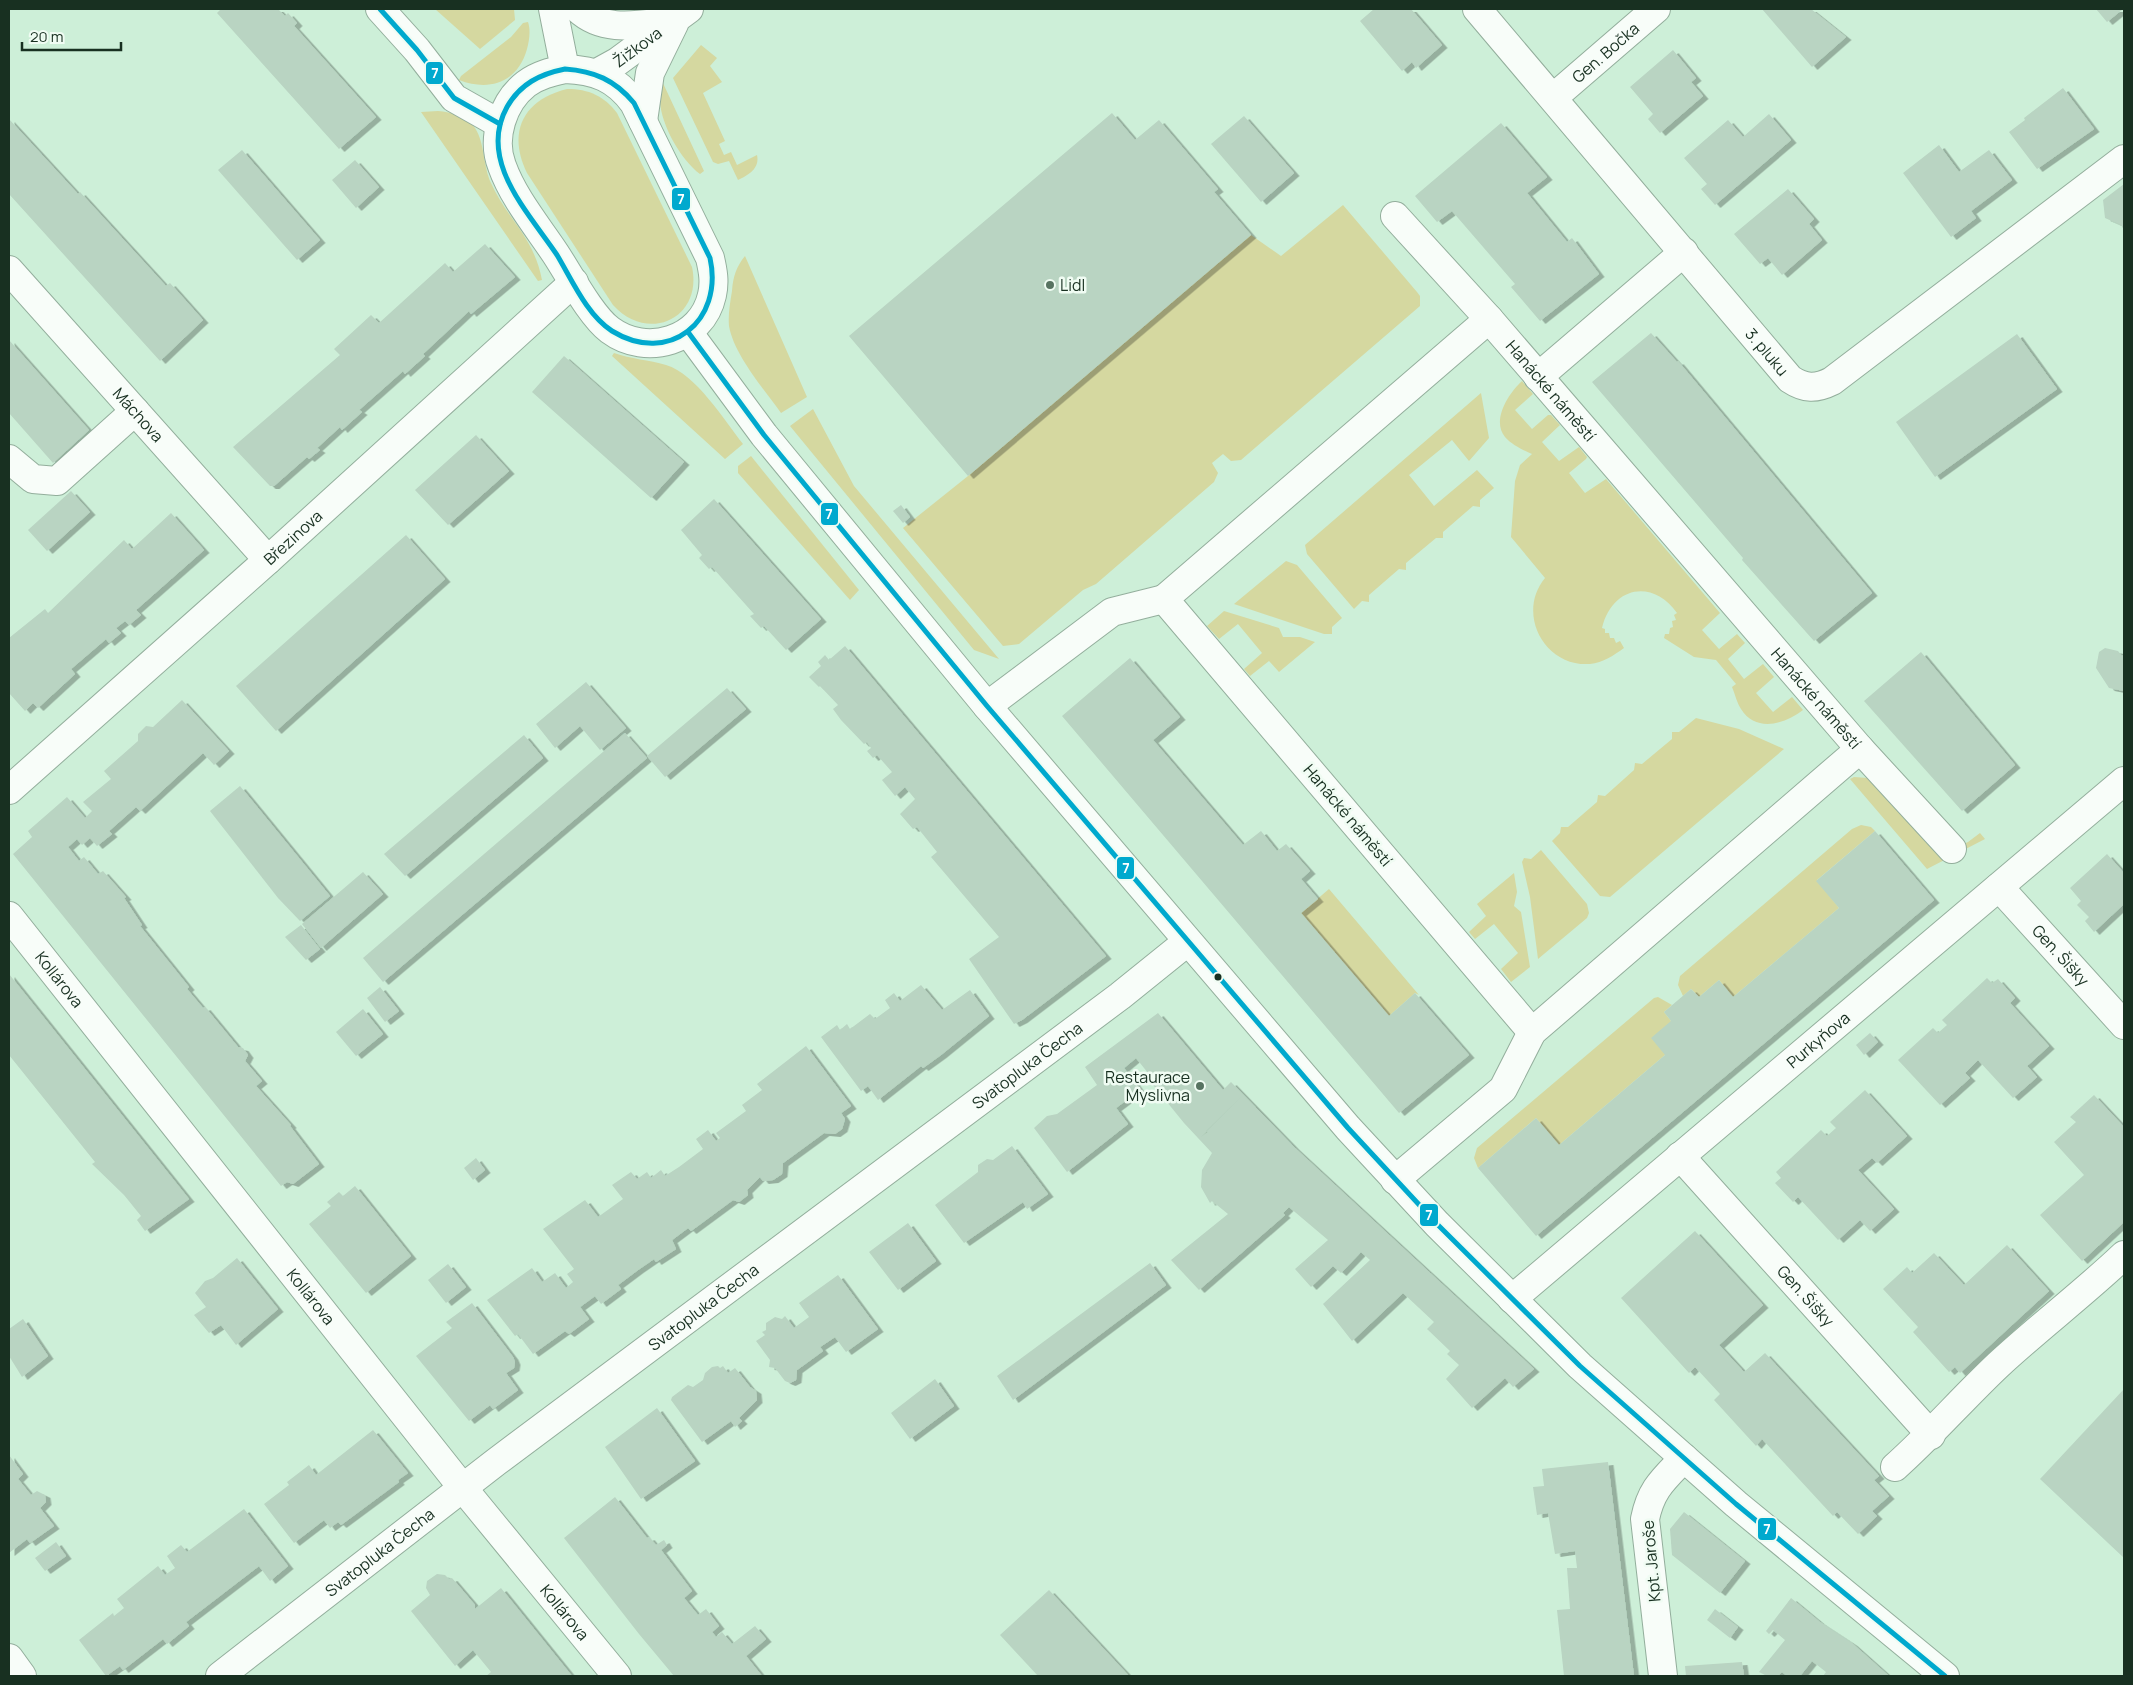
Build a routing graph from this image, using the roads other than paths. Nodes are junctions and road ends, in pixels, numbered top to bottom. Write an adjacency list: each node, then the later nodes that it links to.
1 (380, 9): 11 (street)
2 (553, 9): 7 (street)
3 (578, 9): 6 (street, Žižkova)
4 (1477, 9): 9 (street, 3. pluku)
5 (1656, 9): 9 (street, Gen. Bočka)
6 (682, 15): 8 (street, Žižkova); 10 (street)
7 (565, 69): 8 (street); 11 (street)
8 (597, 73): 10 (street)
9 (1554, 98): 14 (street, 3. pluku)
10 (643, 121): 18 (street)
11 (500, 124): 16 (street)
12 (2124, 159): 14 (street, 3. pluku)
13 (1395, 216): 17 (street, Hanácké náměstí)
14 (1684, 252): 19 (street)
15 (9, 270): 20 (street, Máchova)
16 (574, 282): 18 (street); 22 (street, Březinova)
17 (1490, 319): 19 (street, Hanácké náměstí); 23 (street)
18 (688, 332): 24 (street)
19 (1538, 377): 25 (street, Hanácké náměstí)
20 (135, 411): 21 (street); 22 (street, Máchova)
21 (9, 459)
22 (268, 560): 27 (street, Březinova)
23 (1164, 599): 24 (street); 33 (street, Hanácké náměstí)
24 (987, 706): 31 (street)
25 (1860, 749): 28 (street); 33 (street, Hanácké náměstí)
26 (2124, 781): 29 (street, Purkyňova)
27 (9, 790)
28 (1952, 849)
29 (1999, 887): 32 (street, Gen. Šišky); 34 (street, Purkyňova)
30 (9, 916): 41 (street, Kollárova)
31 (1187, 942): 35 (street); 41 (street, Svatopluka Čecha)
32 (2124, 1025)
33 (1532, 1032): 35 (street, Hanácké náměstí)
34 (1680, 1156): 37 (street, Purkyňova); 38 (street, Gen. Šišky)
35 (1395, 1180): 37 (street)
36 (2124, 1254): 38 (street)
37 (1512, 1299): 39 (street)
38 (1931, 1435): 40 (street)
39 (1684, 1458): 46 (street, Kpt. Jaroše); 47 (street)
40 (1895, 1467)
41 (462, 1487): 44 (street, Svatopluka Čecha); 45 (street, Kollárova)
42 (9, 1658): 43 (street)
43 (22, 1676)
44 (220, 1676)
45 (617, 1676)
46 (1663, 1676)
47 (1945, 1676)

